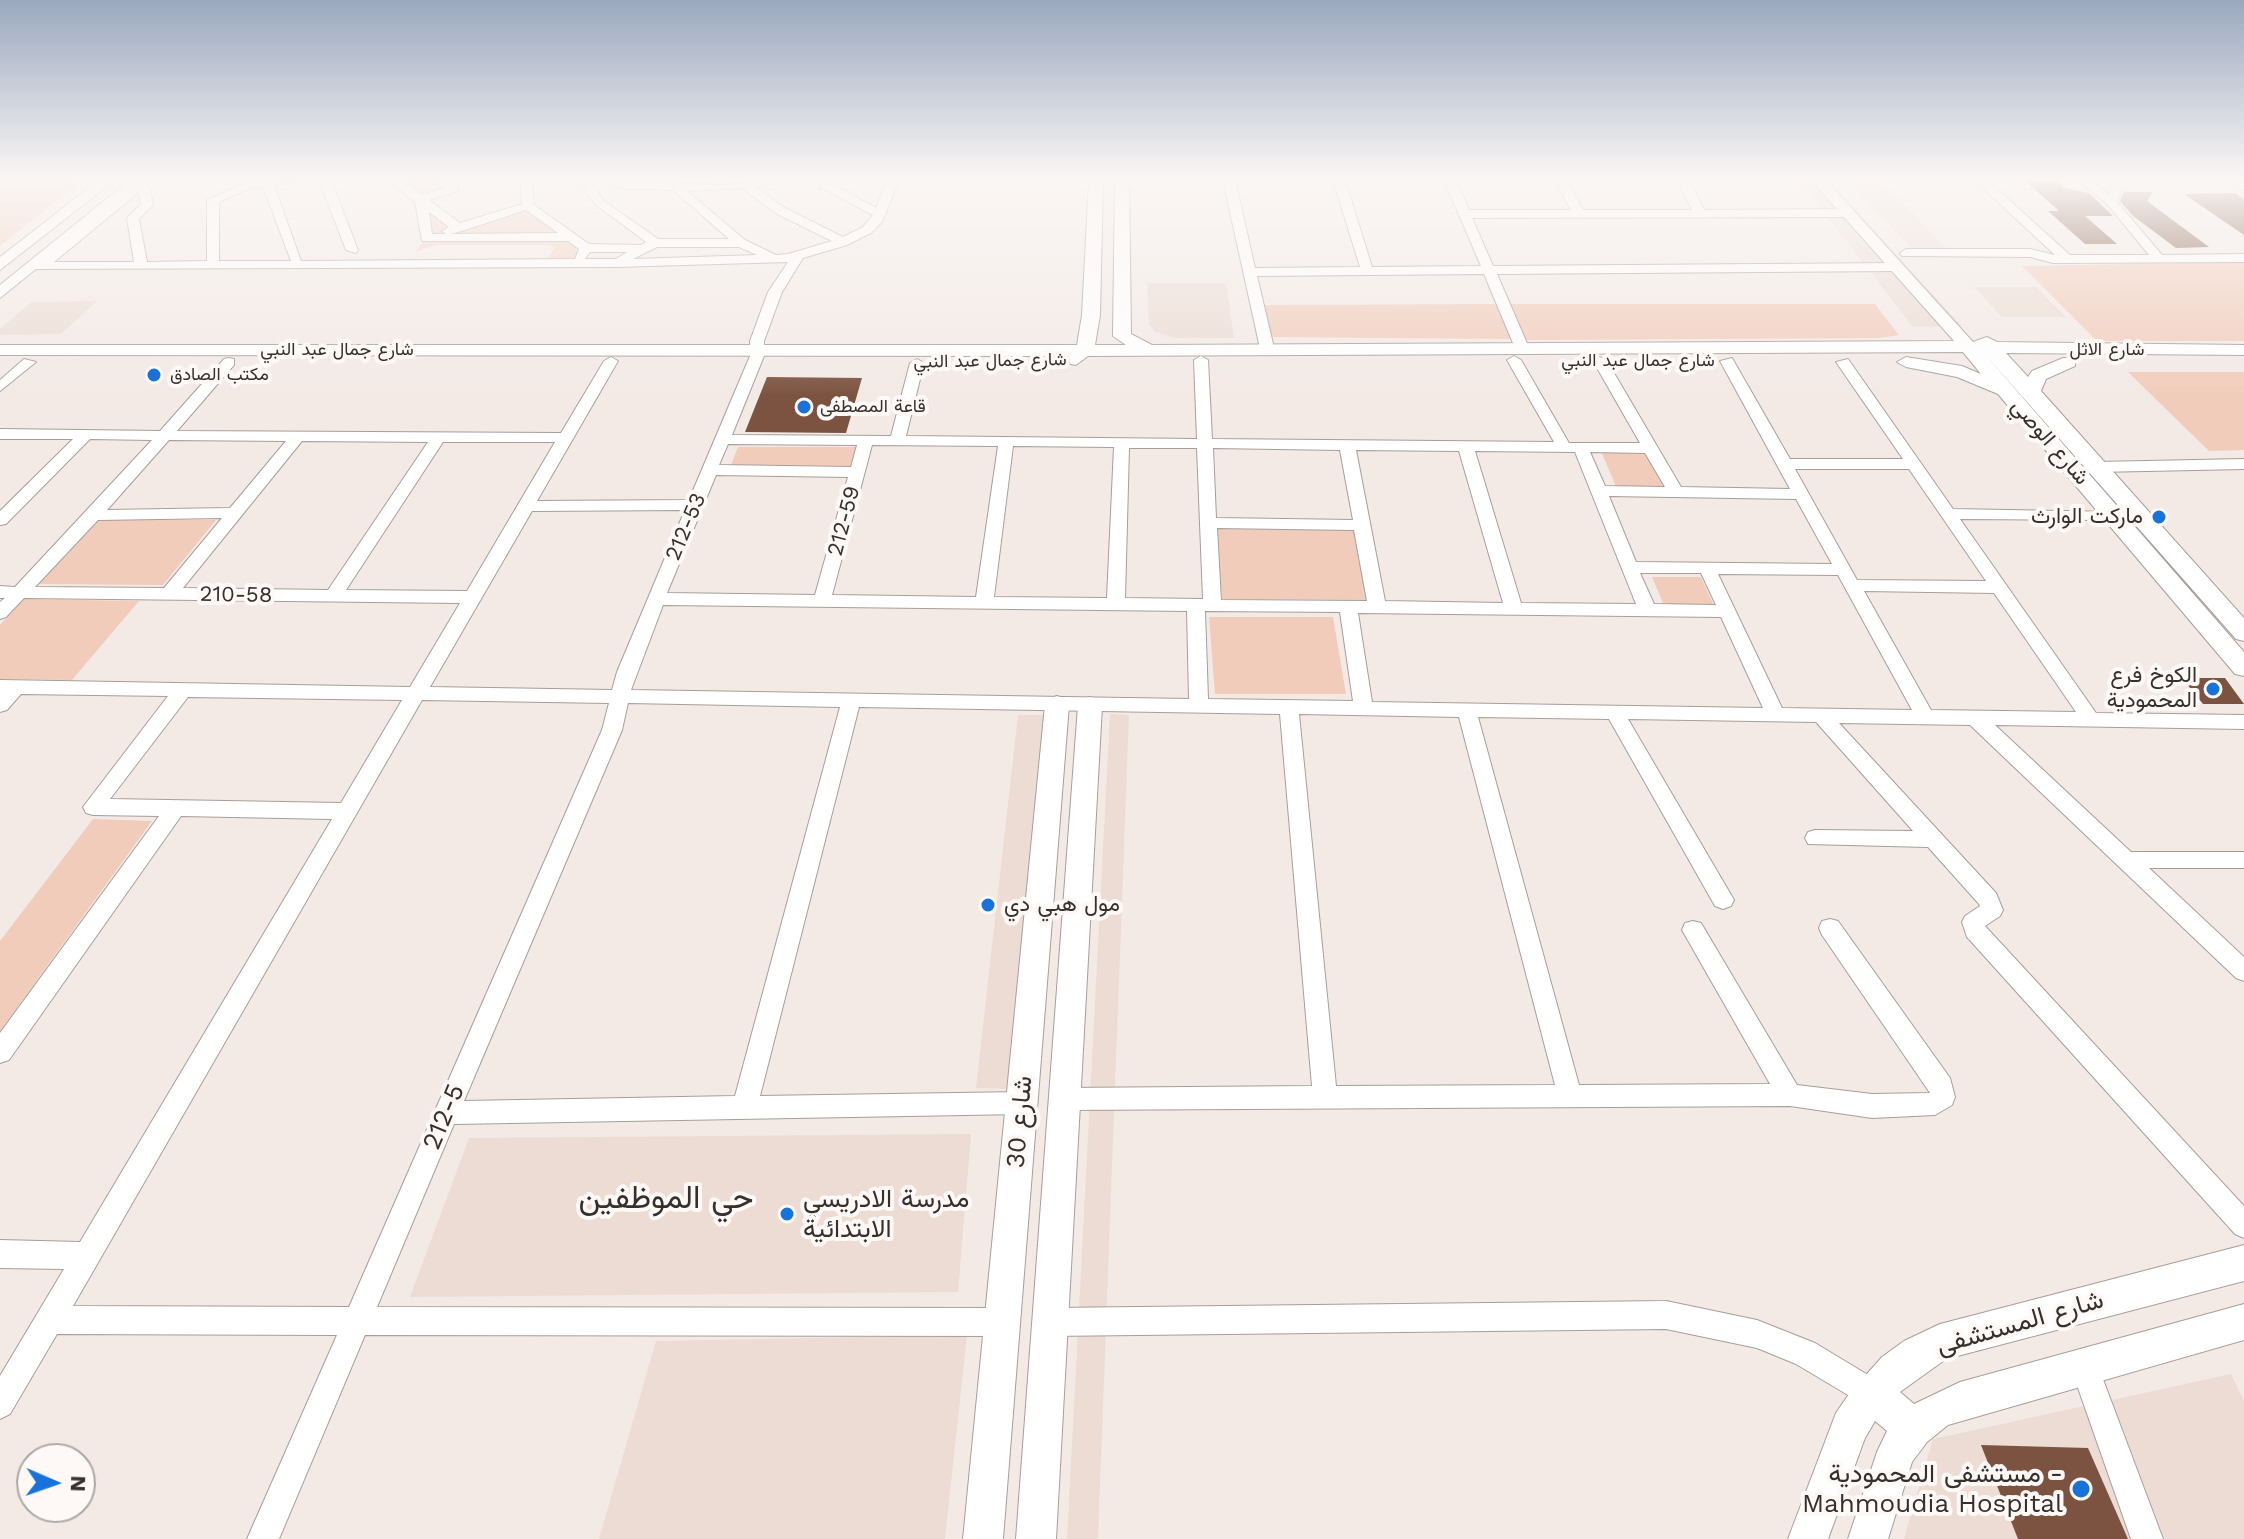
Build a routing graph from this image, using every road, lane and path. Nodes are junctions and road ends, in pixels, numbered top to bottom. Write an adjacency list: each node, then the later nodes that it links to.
1 (16, 252): 39 (street)
2 (23, 252): 33 (street)
3 (57, 252): 33 (street)
4 (139, 252): 37 (street)
5 (213, 252): 38 (street)
6 (290, 252): 32 (street)
7 (350, 252): 24 (street)
8 (416, 252): 26 (street)
9 (423, 252): 26 (street)
10 (552, 252): 34 (street)
11 (583, 252): 35 (street)
12 (637, 252): 36 (street)
13 (759, 252): 29 (street)
14 (813, 252): 25 (street)
15 (1093, 252): 50 (street)
16 (1122, 252): 46 (street)
17 (1245, 252): 42 (street)
18 (1361, 252): 41 (street)
19 (1481, 252): 40 (street)
20 (1892, 252): 31 (street)
21 (1897, 252): 31 (street)
22 (2059, 252): 30 (street)
23 (2153, 252): 27 (street)
24 (352, 257): 26 (street); 32 (street)
25 (797, 257): 29 (street); 49 (street, 212-53)
26 (412, 258): 34 (street)
27 (2158, 258): 28 (street); 30 (street)
28 (2244, 258)
29 (774, 259): 36 (street)
30 (2067, 259): 31 (street)
31 (1902, 260): 40 (street); 52 (street)
32 (293, 261): 38 (street)
33 (43, 263): 37 (street); 39 (street); 43 (street)
34 (545, 263): 35 (street)
35 (575, 263): 36 (street)
36 (615, 263)
37 (141, 264): 38 (street)
38 (213, 264)
39 (0, 265)
40 (1488, 269): 41 (street); 48 (street)
41 (1367, 270): 42 (street)
42 (1250, 272): 44 (street)
43 (0, 293)
44 (1267, 348): 48 (street, شارع جمال عبد النبي); 51 (street, شارع جمال عبد النبي)
45 (0, 350): 49 (street, شارع جمال عبد النبي)
46 (1148, 350): 50 (street, شارع جمال عبد النبي); 51 (street, شارع جمال عبد النبي)
47 (2244, 350): 53 (street, شارع الاثل)
48 (1518, 354): 51 (street, شارع جمال عبد النبي); 54 (street, شارع جمال عبد النبي); 56 (street, شارع جمال عبد النبي); 79 (street)
49 (756, 355): 50 (street, شارع جمال عبد النبي); 55 (street, شارع جمال عبد النبي); 63 (street, شارع جمال عبد النبي); 71 (street, 212-53)
50 (1078, 356): 51 (street, شارع جمال عبد النبي); 63 (street, شارع جمال عبد النبي)
51 (1192, 356): 76 (street)
52 (1987, 356): 53 (street, شارع الاثل); 53 (street); 53 (street); 54 (street); 54 (street, شارع جمال عبد النبي); 54 (street); 54 (street); 84 (street, شارع الوصي); 95 (street, شارع الوصي)
53 (2049, 356): 62 (street, شارع الاثل)
54 (1920, 358): 61 (street, شارع جمال عبد النبي)
55 (611, 361): 60 (street, شارع جمال عبد النبي); 70 (street)
56 (1600, 361): 57 (street, شارع جمال عبد النبي); 80 (street)
57 (1727, 361): 61 (street, شارع جمال عبد النبي); 81 (street)
58 (0, 362): 59 (street, شارع جمال عبد النبي)
59 (29, 362): 60 (street, شارع جمال عبد النبي); 64 (street)
60 (229, 362): 67 (street)
61 (1843, 362): 82 (street)
62 (2244, 362)
63 (917, 363): 73 (street)
64 (0, 387)
65 (0, 434): 66 (street)
66 (87, 434): 67 (street); 96 (street)
67 (163, 435): 68 (street); 94 (street)
68 (298, 436): 69 (street); 92 (street)
69 (439, 437): 70 (street); 106 (street)
70 (566, 438): 91 (street)
71 (723, 439): 72 (street); 85 (street, 212-53)
72 (866, 440): 73 (street); 86 (street, 212-59)
73 (897, 441): 74 (street)
74 (1006, 442): 75 (street); 110 (street)
75 (1122, 443): 76 (street); 111 (street)
76 (1205, 444): 77 (street); 97 (street)
77 (1347, 445): 78 (street); 98 (street)
78 (1466, 447): 79 (street); 115 (street)
79 (1572, 448): 80 (street); 87 (street)
80 (1650, 448): 88 (street)
81 (1784, 464): 82 (street); 89 (street)
82 (1914, 464): 93 (street)
83 (2244, 464): 84 (street)
84 (2097, 467): 119 (street, شارع الوصي)
85 (710, 470): 86 (street); 90 (street, 212-53)
86 (857, 472): 109 (street, 212-59)
87 (1599, 491): 88 (street); 99 (street)
88 (1676, 492): 89 (street)
89 (1801, 494): 101 (street)
90 (695, 505): 91 (street); 108 (street, 212-53)
91 (526, 506): 107 (street)
92 (235, 513): 94 (street); 105 (street)
93 (1949, 514): 95 (street); 102 (street)
94 (94, 515): 104 (street)
95 (2112, 515): 120 (street, شارع الوصي)
96 (0, 520)
97 (1208, 523): 98 (street); 112 (street)
98 (1362, 525): 114 (street)
99 (1629, 567): 100 (street); 116 (street)
100 (1707, 568): 101 (street); 117 (street)
101 (1847, 578): 102 (street); 136 (street)
102 (1999, 587): 138 (street)
103 (0, 592): 104 (street, 210-58)
104 (21, 592): 105 (street, 210-58); 118 (street)
105 (169, 594): 106 (street, 210-58)
106 (333, 596): 107 (street, 210-58)
107 (472, 597): 123 (street)
108 (656, 599): 109 (street); 124 (street, 212-53)
109 (822, 601): 110 (street)
110 (984, 603): 111 (street)
111 (1116, 604): 112 (street)
112 (1204, 605): 113 (street); 127 (street)
113 (1348, 607): 114 (street); 129 (street)
114 (1377, 607): 115 (street)
115 (1514, 609): 116 (street)
116 (1647, 610): 117 (street)
117 (1727, 611): 132 (street)
118 (0, 613)
119 (2244, 633)
120 (2244, 668)
121 (8, 687): 122 (street); 126 (street)
122 (184, 689): 123 (street); 140 (street)
123 (417, 692): 124 (street); 141 (street)
124 (623, 694): 125 (street); 157 (street, 212-5)
125 (851, 702): 133 (street); 156 (street)
126 (0, 705)
127 (1199, 707): 128 (street); 134 (street)
128 (1289, 709): 129 (street); 153 (street)
129 (1364, 710): 130 (street)
130 (1467, 712): 131 (street); 152 (street)
131 (1615, 713): 132 (street); 146 (street)
132 (1776, 715): 135 (street)
133 (1056, 716): 134 (street); 154 (street, شارع 30)
134 (1090, 716): 155 (street, شارع 30)
135 (1822, 716): 136 (street); 143 (street)
136 (1926, 718): 137 (street)
137 (1975, 718): 138 (street); 144 (street)
138 (2091, 720): 139 (street)
139 (2244, 722)
140 (176, 808): 141 (street); 150 (street)
141 (347, 811): 160 (street)
142 (1815, 838): 143 (street)
143 (1933, 839): 158 (street)
144 (2125, 860): 145 (street); 149 (street)
145 (2244, 860)
146 (1723, 900)
147 (1830, 928): 151 (street)
148 (1693, 930): 151 (street)
149 (2244, 971)
150 (0, 1052)
151 (1790, 1095): 152 (street)
152 (1570, 1096): 153 (street)
153 (1325, 1098): 155 (street)
154 (1022, 1103): 155 (street); 156 (street); 164 (street, شارع 30)
155 (1064, 1104): 165 (street, شارع 30)
156 (745, 1107): 157 (street)
157 (445, 1113): 162 (street, 212-5)
158 (2244, 1225)
159 (0, 1254): 160 (street)
160 (86, 1256): 163 (street)
161 (2244, 1263): 168 (street, شارع المستشفى)
162 (356, 1319): 163 (street); 164 (street); 171 (street, 212-5)
163 (49, 1320): 169 (street)
164 (1003, 1322): 172 (street, شارع 30)
165 (1050, 1322): 168 (street); 173 (street, شارع 30)
166 (2244, 1322): 167 (street)
167 (2085, 1368): 170 (street); 176 (street)
168 (1873, 1394): 170 (street); 174 (street, شارع المستشفى)
169 (0, 1404)
170 (1913, 1428): 175 (street)
171 (263, 1539)
172 (983, 1539)
173 (1036, 1539)
174 (1808, 1539)
175 (1868, 1539)
176 (2147, 1539)

